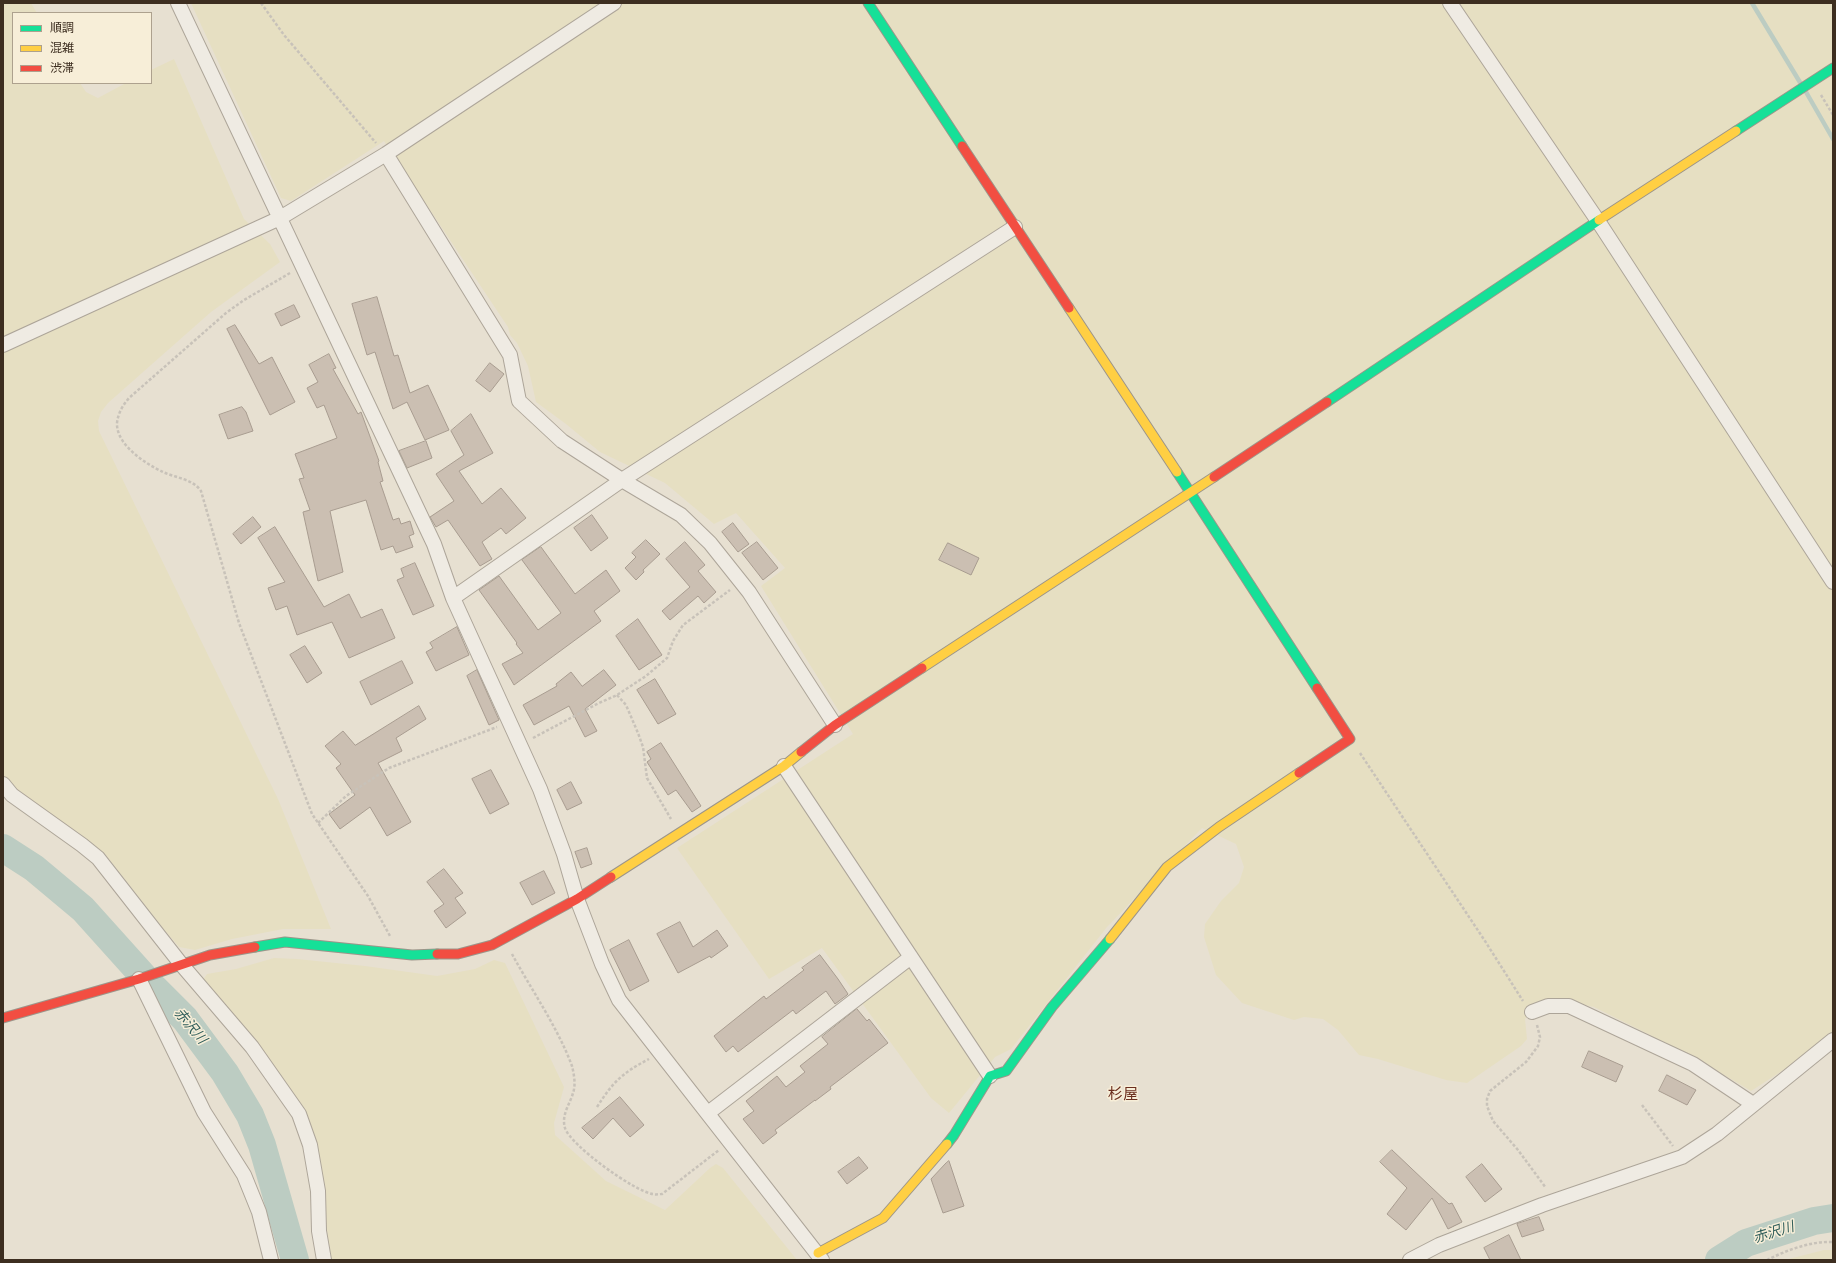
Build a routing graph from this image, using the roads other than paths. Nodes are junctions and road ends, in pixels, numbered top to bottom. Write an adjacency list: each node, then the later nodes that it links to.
1 (178, 3): 7 (street)
2 (614, 3): 6 (street)
3 (868, 3): 9 (street)
4 (1450, 3): 8 (street)
5 (1833, 68): 8 (street)
6 (386, 154): 7 (street); 11 (street)
7 (280, 218): 10 (street); 14 (street)
8 (1598, 221): 12 (street); 13 (street)
9 (1015, 227): 11 (street); 12 (street)
10 (3, 345)
11 (622, 480): 14 (street); 15 (street)
12 (1191, 493): 15 (street); 25 (street)
13 (1833, 582)
14 (453, 598): 18 (street)
15 (835, 725): 16 (street)
16 (784, 766): 18 (street); 19 (street)
17 (3, 784): 20 (street)
18 (577, 899): 20 (street); 27 (street)
19 (911, 957): 25 (street); 27 (street)
20 (176, 966): 21 (street); 30 (street)
21 (139, 979): 23 (street); 29 (street)
22 (1532, 1012): 26 (street)
23 (3, 1018)
24 (1833, 1040): 26 (street)
25 (990, 1076): 28 (street)
26 (1753, 1104): 31 (street)
27 (708, 1113): 28 (street)
28 (820, 1257)
29 (271, 1260)
30 (324, 1260)
31 (1410, 1260)

